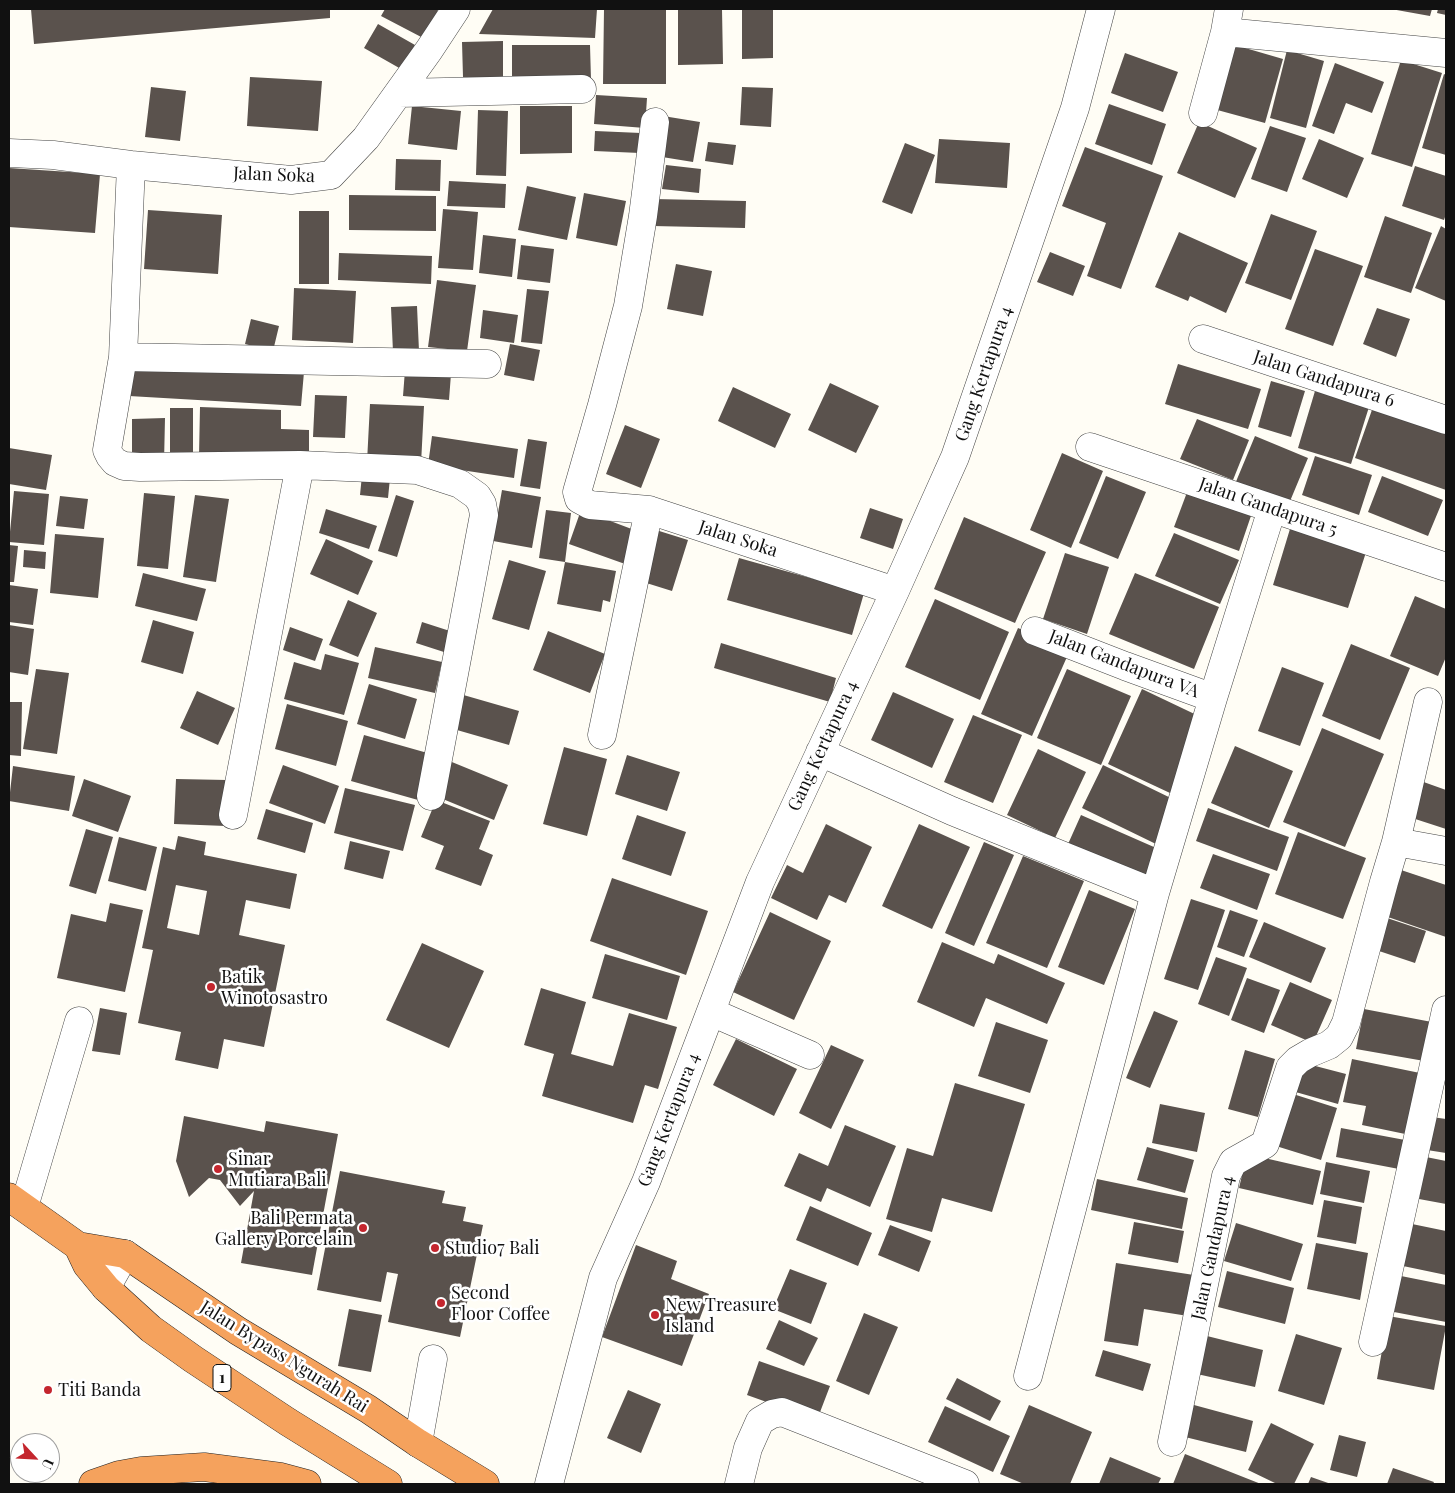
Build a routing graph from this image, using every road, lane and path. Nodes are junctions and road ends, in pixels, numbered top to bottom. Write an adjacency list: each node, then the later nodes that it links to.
1 (456, 9): 6 (street, Jalan Soka)
2 (1101, 9): 20 (street, Gang Kertapura 4)
3 (1227, 21): 4 (street); 7 (street)
4 (1446, 53)
5 (582, 90): 6 (street)
6 (399, 93): 10 (street, Jalan Soka)
7 (1203, 113)
8 (655, 122): 18 (street, Jalan Soka)
9 (9, 153): 10 (street, Jalan Soka)
10 (131, 165): 12 (street)
11 (1203, 339): 14 (street, Jalan Gandapura 6)
12 (123, 357): 13 (street); 16 (street)
13 (487, 364)
14 (1446, 420)
15 (1090, 447): 17 (street, Jalan Gandapura 5)
16 (300, 465): 26 (street); 27 (street)
17 (1272, 509): 19 (street, Jalan Gandapura 5); 22 (street)
18 (649, 510): 20 (street, Jalan Soka); 24 (street)
19 (1446, 567)
20 (895, 591): 25 (street, Gang Kertapura 4)
21 (1035, 631): 22 (street, Jalan Gandapura VA)
22 (1213, 698): 30 (street)
23 (1428, 702): 28 (street, Jalan Gandapura 4)
24 (602, 735)
25 (820, 752): 30 (street); 32 (street, Gang Kertapura 4)
26 (430, 796)
27 (233, 814)
28 (1396, 842): 29 (street); 42 (street, Jalan Gandapura 4)
29 (1446, 851)
30 (1155, 893): 41 (street)
31 (1446, 1010): 39 (street)
32 (711, 1012): 34 (street); 48 (street, Gang Kertapura 4)
33 (79, 1020): 35 (street)
34 (810, 1055)
35 (16, 1202): 36 (highway, Jalan Bypass Ngurah Rai / 1)
36 (78, 1246): 37 (highway, Jalan Bypass Ngurah Rai); 38 (highway, Jalan Bypass Ngurah Rai / 1)
37 (125, 1254): 38 (street); 43 (highway, Jalan Bypass Ngurah Rai)
38 (106, 1288): 46 (highway, Jalan Bypass Ngurah Rai / 1)
39 (1373, 1342)
40 (434, 1359): 43 (street)
41 (1028, 1376)
42 (1172, 1442)
43 (418, 1443): 47 (highway, Jalan Bypass Ngurah Rai)
44 (93, 1484): 45 (highway)
45 (307, 1484)
46 (388, 1484)
47 (486, 1484)
48 (549, 1484)
49 (739, 1484): 50 (street)
50 (965, 1484)

